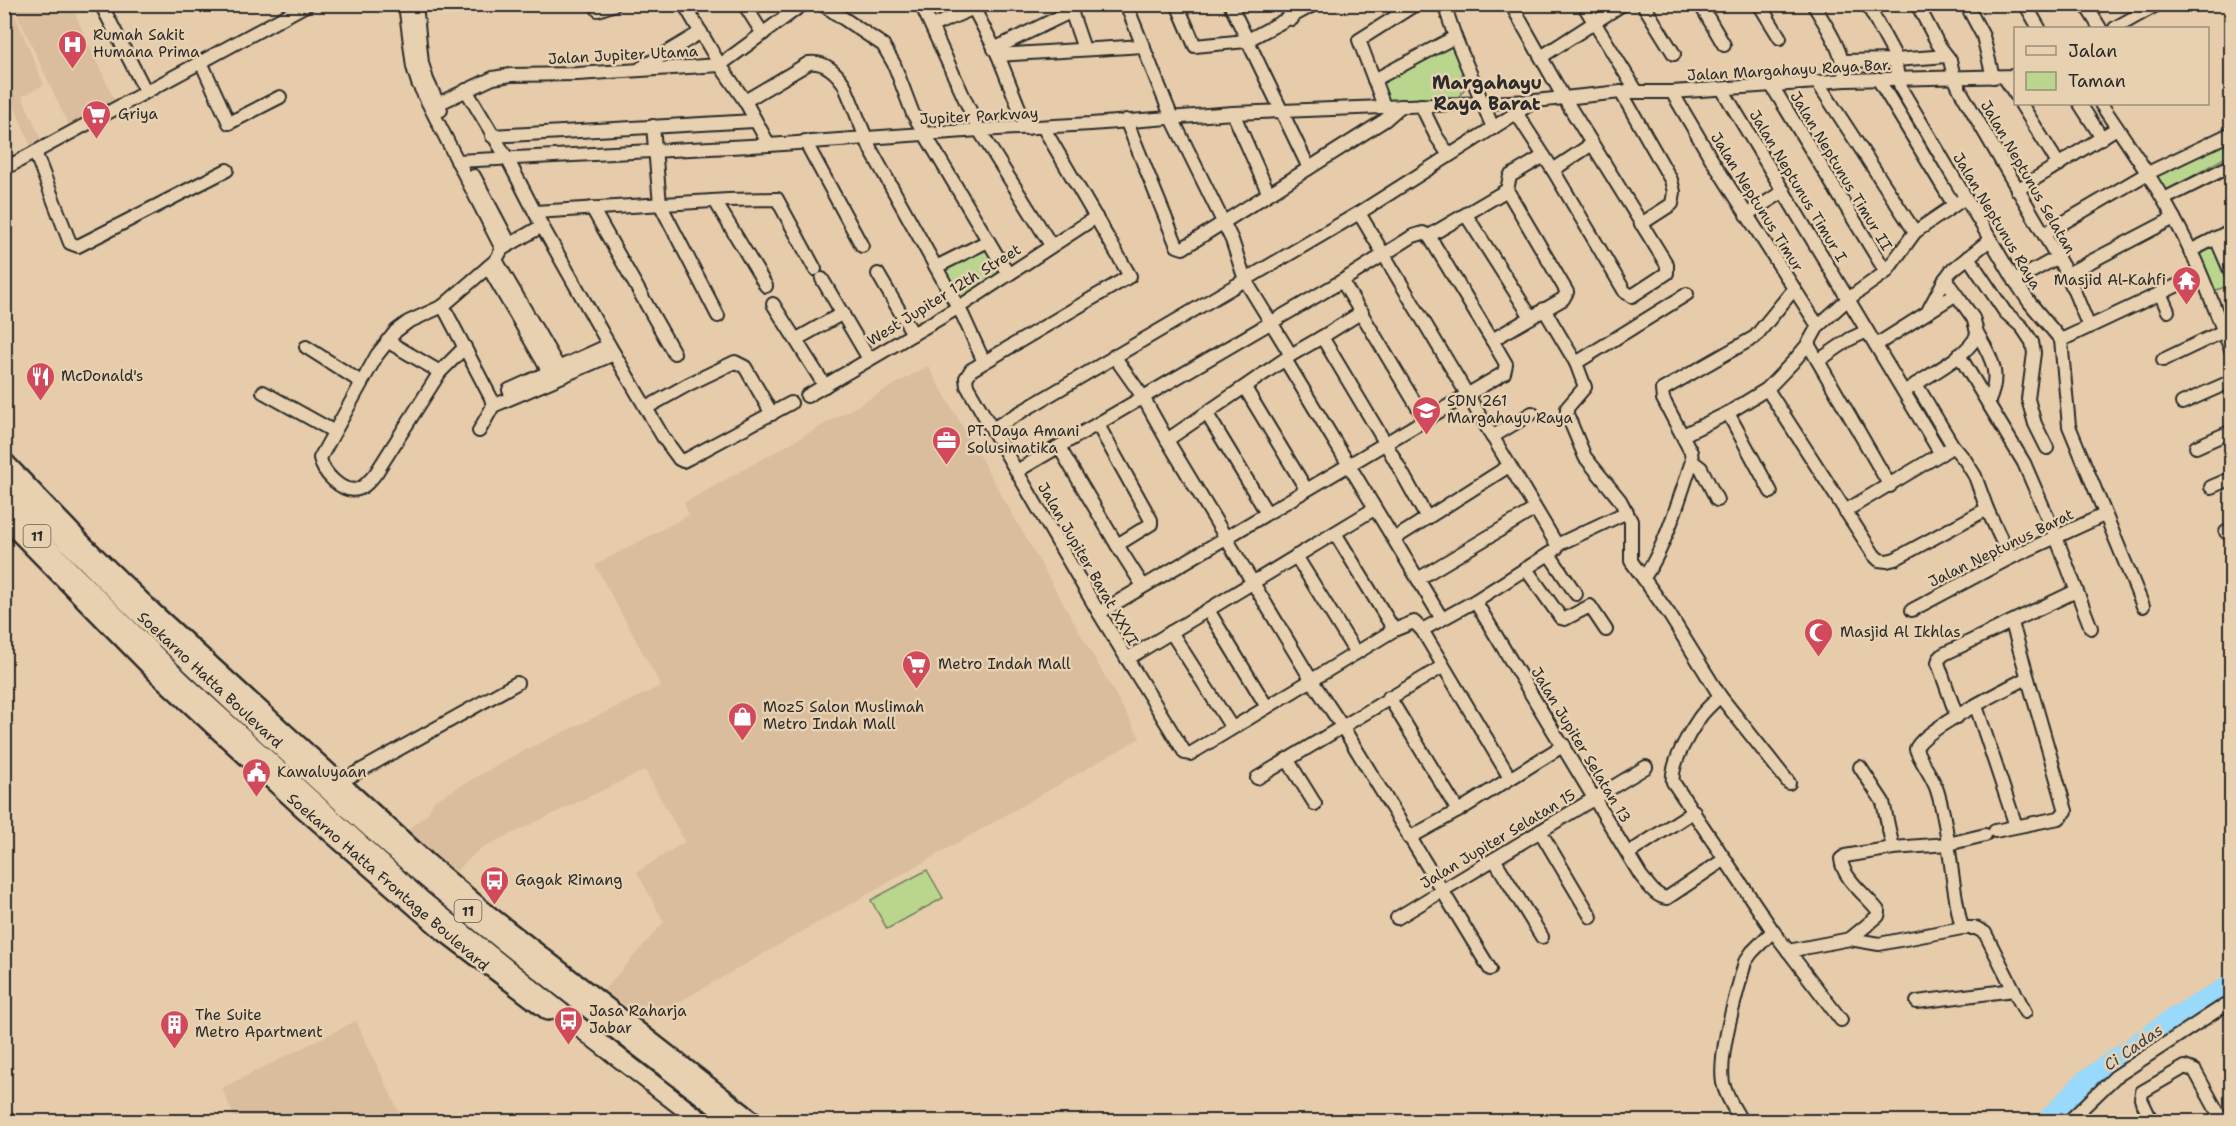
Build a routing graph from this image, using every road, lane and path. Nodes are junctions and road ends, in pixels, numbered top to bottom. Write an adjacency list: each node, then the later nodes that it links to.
1 (101, 4): 67 (street)
2 (308, 4): 54 (street)
3 (615, 4): 33 (street)
4 (684, 4): 40 (street)
5 (744, 4): 41 (street)
6 (803, 4): 41 (street, Jalan Jupiter Utama)
7 (822, 4): 96 (street)
8 (1126, 4): 46 (street)
9 (1177, 4): 44 (street)
10 (1230, 4): 44 (street)
11 (1286, 4): 34 (street)
12 (1315, 4): 34 (street)
13 (1416, 4): 61 (street)
14 (1444, 4): 42 (street)
15 (1511, 4): 53 (street)
16 (1583, 4): 35 (street)
17 (1623, 4): 35 (street)
18 (1643, 4): 51 (street)
19 (1700, 4): 45 (street)
20 (1759, 4): 43 (street)
21 (1813, 4): 49 (street)
22 (1867, 4): 50 (street)
23 (1917, 4): 52 (street, Jalan Neptunus Selatan)
24 (1966, 4): 57 (street)
25 (2025, 4): 38 (street)
26 (2085, 4): 36 (street)
27 (2158, 4): 31 (street)
28 (920, 6): 37 (street)
29 (979, 7): 37 (street); 48 (street)
30 (1070, 8): 47 (street); 48 (street)
31 (2144, 8): 39 (street)
32 (411, 9): 77 (street)
33 (598, 10)
34 (1292, 18): 44 (street)
35 (1594, 24): 53 (street); 69 (street)
36 (2097, 24)
37 (932, 26): 95 (street)
38 (2038, 27)
39 (2116, 27)
40 (701, 32): 55 (street); 56 (street)
41 (763, 34): 55 (street, Jalan Jupiter Utama)
42 (1455, 37): 61 (street); 76 (street)
43 (1780, 38)
44 (1246, 41): 84 (street)
45 (1724, 45)
46 (1144, 46): 47 (street); 87 (street)
47 (1084, 49): 48 (street)
48 (996, 52): 92 (street)
49 (1840, 52): 50 (street); 62 (street)
50 (1892, 52): 52 (street); 60 (street)
51 (1674, 54)
52 (1947, 56): 58 (street, Jalan Neptunus Selatan)
53 (1543, 60): 73 (street)
54 (201, 62): 67 (street); 72 (street)
55 (720, 65): 56 (street, Jalan Jupiter Utama); 75 (street)
56 (637, 70): 66 (street, Jalan Jupiter Utama)
57 (2004, 76): 58 (street, Jalan Margahayu Raya Bar.); 71 (street)
58 (1954, 77): 60 (street, Jalan Margahayu Raya Bar.); 118 (street, Jalan Neptunus Selatan)
59 (1878, 79): 60 (street, Jalan Margahayu Raya Bar.); 62 (street, Jalan Margahayu Raya Bar.); 123 (street)
60 (1896, 79): 123 (street, Jalan Neptunus Raya)
61 (1374, 80): 82 (street)
62 (1846, 80): 63 (street, Jalan Margahayu Raya Bar.)
63 (1818, 83): 64 (street, Jalan Margahayu Raya Bar.); 136 (street)
64 (1772, 86): 65 (street, Jalan Margahayu Raya Bar.); 150 (street, Jalan Neptunus Timur II)
65 (1722, 89): 70 (street, Jalan Margahayu Raya Bar.); 119 (street, Jalan Neptunus Timur I)
66 (466, 90): 77 (street, Jalan Jupiter Utama); 97 (street)
67 (146, 92): 105 (street)
68 (1621, 92): 69 (street, Jalan Margahayu Raya Bar.); 73 (street, Jalan Margahayu Raya Bar.); 133 (street)
69 (1637, 92): 70 (street, Jalan Margahayu Raya Bar.)
70 (1672, 92): 129 (street, Jalan Neptunus Timur)
71 (2014, 92)
72 (280, 97)
73 (1564, 98): 74 (street, Jalan Margahayu Raya Bar.); 102 (street)
74 (1535, 100): 76 (street, Jupiter Parkway); 86 (street)
75 (745, 101): 89 (street); 99 (street)
76 (1477, 102): 78 (street, Jupiter Parkway); 93 (street)
77 (434, 105): 109 (street)
78 (1421, 105): 83 (street, Jupiter Parkway); 106 (street)
79 (2022, 105): 110 (street)
80 (2081, 105): 100 (street)
81 (2102, 105): 94 (street)
82 (1384, 106): 83 (street, Jupiter Parkway); 84 (street, Jupiter Parkway)
83 (1401, 106): 112 (street)
84 (1281, 110): 85 (street, Jupiter Parkway); 112 (street)
85 (1233, 112): 87 (street, Jupiter Parkway); 120 (street)
86 (1517, 114): 93 (street); 107 (street)
87 (1172, 118): 88 (street, Jupiter Parkway); 132 (street)
88 (1126, 120): 91 (street, Jupiter Parkway); 132 (street)
89 (754, 121): 90 (street); 103 (street)
90 (653, 126): 97 (street); 104 (street)
91 (1043, 127): 92 (street, Jupiter Parkway); 130 (street)
92 (1027, 128): 95 (street, Jupiter Parkway)
93 (1493, 128): 106 (street)
94 (2117, 128): 100 (street); 116 (street)
95 (979, 130): 96 (street, Jupiter Parkway); 142 (street)
96 (924, 134): 99 (street, Jupiter Parkway); 141 (street)
97 (492, 136): 108 (street)
98 (2230, 136): 116 (street)
99 (867, 138): 101 (street, Jupiter Parkway); 149 (street)
100 (2102, 138): 110 (street)
101 (805, 141): 103 (street, Jupiter Parkway); 143 (street)
102 (1592, 144): 115 (street); 133 (street)
103 (769, 145): 104 (street, Jupiter Parkway)
104 (654, 150): 108 (street, Jupiter Parkway); 124 (street)
105 (35, 152): 113 (street); 114 (street)
106 (1449, 155): 127 (street)
107 (1544, 156): 115 (street); 117 (street)
108 (508, 160): 109 (street, Jupiter Parkway); 126 (street)
109 (462, 161): 145 (street)
110 (2059, 165): 118 (street)
111 (2232, 165): 121 (street)
112 (1309, 168): 120 (street)
113 (4, 169)
114 (228, 170)
115 (1553, 170): 133 (street)
116 (2148, 173): 121 (street); 137 (street)
117 (1507, 190): 128 (street); 169 (street)
118 (2017, 190): 137 (street, Jalan Neptunus Selatan)
119 (1784, 191): 129 (street); 165 (street, Jalan Neptunus Timur I)
120 (1268, 192): 132 (street)
121 (2164, 199): 131 (street)
122 (715, 201): 124 (street); 160 (street); 173 (street)
123 (1959, 202): 136 (street); 140 (street, Jalan Neptunus Raya)
124 (660, 204): 125 (street); 174 (street)
125 (592, 208): 126 (street); 193 (street)
126 (535, 212): 134 (street)
127 (1359, 213): 146 (street); 155 (street)
128 (1466, 215): 138 (street); 175 (street)
129 (1746, 215): 161 (street, Jalan Neptunus Timur)
130 (1096, 217): 142 (street, West Jupiter 12th Street); 201 (street)
131 (2174, 218): 144 (street); 153 (street)
132 (1223, 222): 155 (street)
133 (1641, 224)
134 (542, 226): 145 (street); 192 (street)
135 (2232, 230): 139 (street)
136 (1915, 232): 150 (street)
137 (2044, 234): 148 (street, Jalan Neptunus Selatan)
138 (1429, 236): 146 (street); 185 (street)
139 (2216, 238): 144 (street); 154 (street)
140 (1991, 239): 147 (street); 158 (street, Jalan Neptunus Raya)
141 (987, 241): 149 (street); 152 (street)
142 (1051, 245): 152 (street, West Jupiter 12th Street)
143 (862, 246)
144 (2190, 251): 179 (street)
145 (499, 255): 167 (street); 204 (street)
146 (1383, 255): 157 (street); 213 (street)
147 (1968, 257): 156 (street); 238 (street)
148 (2058, 257): 153 (street, Jalan Neptunus Selatan); 158 (street)
149 (936, 267): 168 (street)
150 (1886, 272): 165 (street)
151 (878, 274): 181 (street)
152 (1008, 274): 168 (street, West Jupiter 12th Street)
153 (2067, 274): 178 (street, Jalan Neptunus Selatan)
154 (2232, 275)
155 (1247, 279): 176 (street); 196 (street)
156 (1945, 279): 164 (street); 170 (street)
157 (1342, 281): 172 (street); 176 (street)
158 (2015, 281): 186 (street, Jalan Neptunus Raya)
159 (2178, 285): 162 (street)
160 (766, 286)
161 (1794, 289): 177 (street, Jalan Neptunus Timur); 231 (street)
162 (2160, 293): 171 (street); 178 (street)
163 (1687, 294): 202 (street)
164 (1955, 295): 170 (street); 182 (street)
165 (1848, 299): 177 (street); 180 (street, Jalan Neptunus Timur I)
166 (774, 305): 184 (street)
167 (443, 306): 187 (street); 191 (street)
168 (959, 307): 181 (street, West Jupiter 12th Street); 201 (street)
169 (1544, 309): 175 (street); 202 (street)
170 (1928, 310): 189 (street)
171 (2168, 311)
172 (1362, 312): 183 (street); 225 (street)
173 (843, 313): 184 (street); 198 (street)
174 (718, 316)
175 (1531, 317): 185 (street)
176 (1270, 322): 197 (street); 215 (street)
177 (1818, 326): 188 (street)
178 (2089, 327): 186 (street)
179 (2227, 330): 194 (street); 199 (street)
180 (1867, 331): 189 (street, Jalan Neptunus Timur I); 200 (street)
181 (913, 334): 198 (street, West Jupiter 12th Street)
182 (1977, 334): 195 (street); 217 (street)
183 (1322, 338): 197 (street); 234 (street)
184 (797, 339): 208 (street)
185 (1492, 340): 213 (street)
186 (2061, 340): 259 (street)
187 (387, 341): 203 (street); 206 (street)
188 (1808, 344): 200 (street); 210 (street)
189 (1876, 345): 212 (street, Jalan Neptunus Timur I)
190 (306, 347): 206 (street)
191 (465, 347): 203 (street); 216 (street)
192 (611, 350): 204 (street); 220 (street)
193 (674, 352)
194 (2232, 352)
195 (1959, 355): 207 (street); 217 (street)
196 (1114, 356): 215 (street); 227 (street)
197 (1288, 358): 209 (street); 242 (street)
198 (869, 360): 208 (street, West Jupiter 12th Street)
199 (2163, 360)
200 (1818, 361): 247 (street)
201 (984, 362): 227 (street, Jalan Jupiter Barat XXVI)
202 (1576, 363): 258 (street)
203 (440, 372): 228 (street)
204 (556, 373): 216 (street)
205 (2232, 381): 219 (street)
206 (361, 382): 228 (street)
207 (1916, 384): 212 (street); 235 (street)
208 (825, 386): 214 (street, West Jupiter 12th Street)
209 (1245, 388): 224 (street); 249 (street)
210 (1767, 389): 222 (street); 256 (street)
211 (263, 392): 228 (street)
212 (1904, 392): 239 (street, Jalan Neptunus Timur I)
213 (1467, 394): 225 (street); 232 (street)
214 (807, 396)
215 (1143, 397): 226 (street); 233 (street)
216 (492, 402): 229 (street)
217 (1988, 402): 264 (street)
218 (791, 403): 223 (street)
219 (2182, 403)
220 (646, 408): 223 (street); 223 (street)
221 (1532, 413): 232 (street)
222 (1728, 413): 231 (street); 250 (street)
223 (772, 414)
224 (1207, 414): 233 (street); 257 (street)
225 (1426, 421): 234 (street)
226 (1098, 424): 236 (street); 266 (street)
227 (992, 429): 244 (street, Jalan Jupiter Barat XXVI)
228 (333, 431)
229 (479, 431)
230 (2232, 431): 237 (street)
231 (1683, 435): 241 (street)
232 (1492, 437): 243 (street)
233 (1167, 440): 263 (street)
234 (1386, 444): 242 (street); 260 (street)
235 (1953, 446): 239 (street); 255 (street)
236 (1059, 447): 244 (street); 266 (street)
237 (2196, 447)
238 (2047, 448)
239 (1941, 454): 247 (street)
240 (4, 460): 301 (main road)
241 (1692, 461): 252 (street); 273 (street)
242 (1349, 465): 249 (street); 253 (street)
243 (1509, 466): 254 (street); 260 (street)
244 (1017, 471): 283 (street, Jalan Jupiter Barat XXVI)
245 (4, 475): 268 (highway, Soekarno Hatta Boulevard / 11)
246 (2232, 478): 248 (street)
247 (1890, 486): 256 (street)
248 (2211, 487)
249 (1306, 489): 257 (street)
250 (1771, 492)
251 (4, 500): 268 (highway, Soekarno Hatta Boulevard / 11)
252 (1717, 500)
253 (1374, 509): 262 (street); 265 (street)
254 (1535, 509): 267 (street); 274 (street)
255 (1987, 509): 256 (street); 270 (street)
256 (1845, 511)
257 (1267, 513): 263 (street)
258 (1627, 513): 267 (street); 273 (street)
259 (2104, 515): 264 (street, Jalan Neptunus Barat); 280 (street)
260 (1427, 518): 265 (street)
261 (4, 519): 268 (main road, Soekarno Hatta Frontage Boulevard)
262 (1335, 533): 269 (street); 287 (street)
263 (1227, 537): 275 (street); 276 (street)
264 (2056, 537): 270 (street, Jalan Neptunus Barat); 277 (street)
265 (1394, 539): 274 (street)
266 (1117, 545): 276 (street)
267 (1553, 549): 272 (street); 278 (street)
268 (52, 550): 271 (highway, Soekarno Hatta Boulevard / 11); 302 (main road, Soekarno Hatta Frontage Boulevard)
269 (1296, 556): 275 (street); 291 (street)
270 (2010, 558): 282 (street, Jalan Neptunus Barat)
271 (76, 565): 296 (highway, Soekarno Hatta Boulevard / 11); 298 (highway, Soekarno Hatta Boulevard / 11)
272 (1526, 569): 279 (street); 289 (street)
273 (1644, 577): 299 (street)
274 (1418, 579): 284 (street)
275 (1253, 582): 281 (street); 295 (street)
276 (1143, 586): 283 (street)
277 (2076, 591): 285 (street); 286 (street)
278 (1576, 594)
279 (1475, 601): 284 (street); 308 (street, Jalan Jupiter Selatan 13)
280 (2143, 606)
281 (1208, 610): 290 (street); 304 (street)
282 (1912, 610)
283 (1099, 613): 292 (street, Jalan Jupiter Barat XXVI)
284 (1442, 619): 288 (street)
285 (2012, 623): 294 (street); 305 (street)
286 (2091, 628)
287 (1394, 630): 288 (street); 291 (street)
288 (1422, 630): 293 (street)
289 (1606, 630)
290 (1171, 633): 292 (street); 307 (street)
291 (1356, 653): 295 (street)
292 (1127, 659): 307 (street, Jalan Jupiter Barat XXVI)
293 (1442, 667): 300 (street); 313 (street)
294 (2027, 678): 303 (street); 320 (street)
295 (1312, 681): 304 (street); 306 (street)
296 (183, 683): 302 (highway); 340 (highway, Soekarno Hatta Boulevard / 11)
297 (517, 683): 314 (street)
298 (212, 684): 301 (highway); 346 (highway, Soekarno Hatta Boulevard / 11)
299 (1720, 696): 315 (street); 319 (street)
300 (1389, 697): 306 (street); 318 (street)
301 (248, 698): 314 (main road)
302 (191, 705): 343 (main road, Soekarno Hatta Frontage Boulevard)
303 (1976, 706): 305 (street); 320 (street)
304 (1267, 707): 307 (street)
305 (1957, 717): 323 (street)
306 (1342, 726): 309 (street); 322 (street)
307 (1232, 728)
308 (1564, 745): 313 (street); 316 (street, Jalan Jupiter Selatan 13)
309 (1287, 759): 312 (street); 317 (street)
310 (1646, 767): 316 (street, Jalan Jupiter Selatan 15)
311 (1860, 767): 324 (street)
312 (1257, 778)
313 (1510, 778): 318 (street)
314 (340, 782): 347 (main road)
315 (1789, 783)
316 (1596, 798): 321 (street, Jalan Jupiter Selatan 15); 325 (street, Jalan Jupiter Selatan 13)
317 (1315, 804)
318 (1458, 811): 322 (street)
319 (1694, 812): 325 (street); 327 (street)
320 (2016, 826): 323 (street)
321 (1540, 831): 326 (street, Jalan Jupiter Selatan 15); 329 (street)
322 (1409, 838): 328 (street)
323 (1948, 844): 324 (street); 331 (street)
324 (1893, 848): 334 (street)
325 (1629, 853): 327 (street, Jalan Jupiter Selatan 13)
326 (1494, 859): 328 (street, Jalan Jupiter Selatan 15); 333 (street)
327 (1725, 859): 332 (street)
328 (1441, 891): 330 (street, Jalan Jupiter Selatan 15); 336 (street)
329 (1591, 917)
330 (1397, 918)
331 (1962, 928): 334 (street); 337 (street)
332 (1773, 931): 335 (street); 348 (street)
333 (1542, 937)
334 (1850, 939): 335 (street)
335 (1788, 951): 342 (street)
336 (1490, 969)
337 (2014, 990): 338 (street); 341 (street)
338 (1917, 1002)
339 (2232, 1003): 349 (street)
340 (551, 1005): 343 (highway); 345 (highway, Soekarno Hatta Boulevard / 11)
341 (2025, 1012)
342 (1841, 1020)
343 (568, 1029): 344 (main road, Soekarno Hatta Frontage Boulevard)
344 (689, 1122)
345 (702, 1122)
346 (737, 1122)
347 (756, 1122)
348 (1742, 1122)
349 (2068, 1122)
350 (2152, 1122): 351 (street)
351 (2223, 1122)

